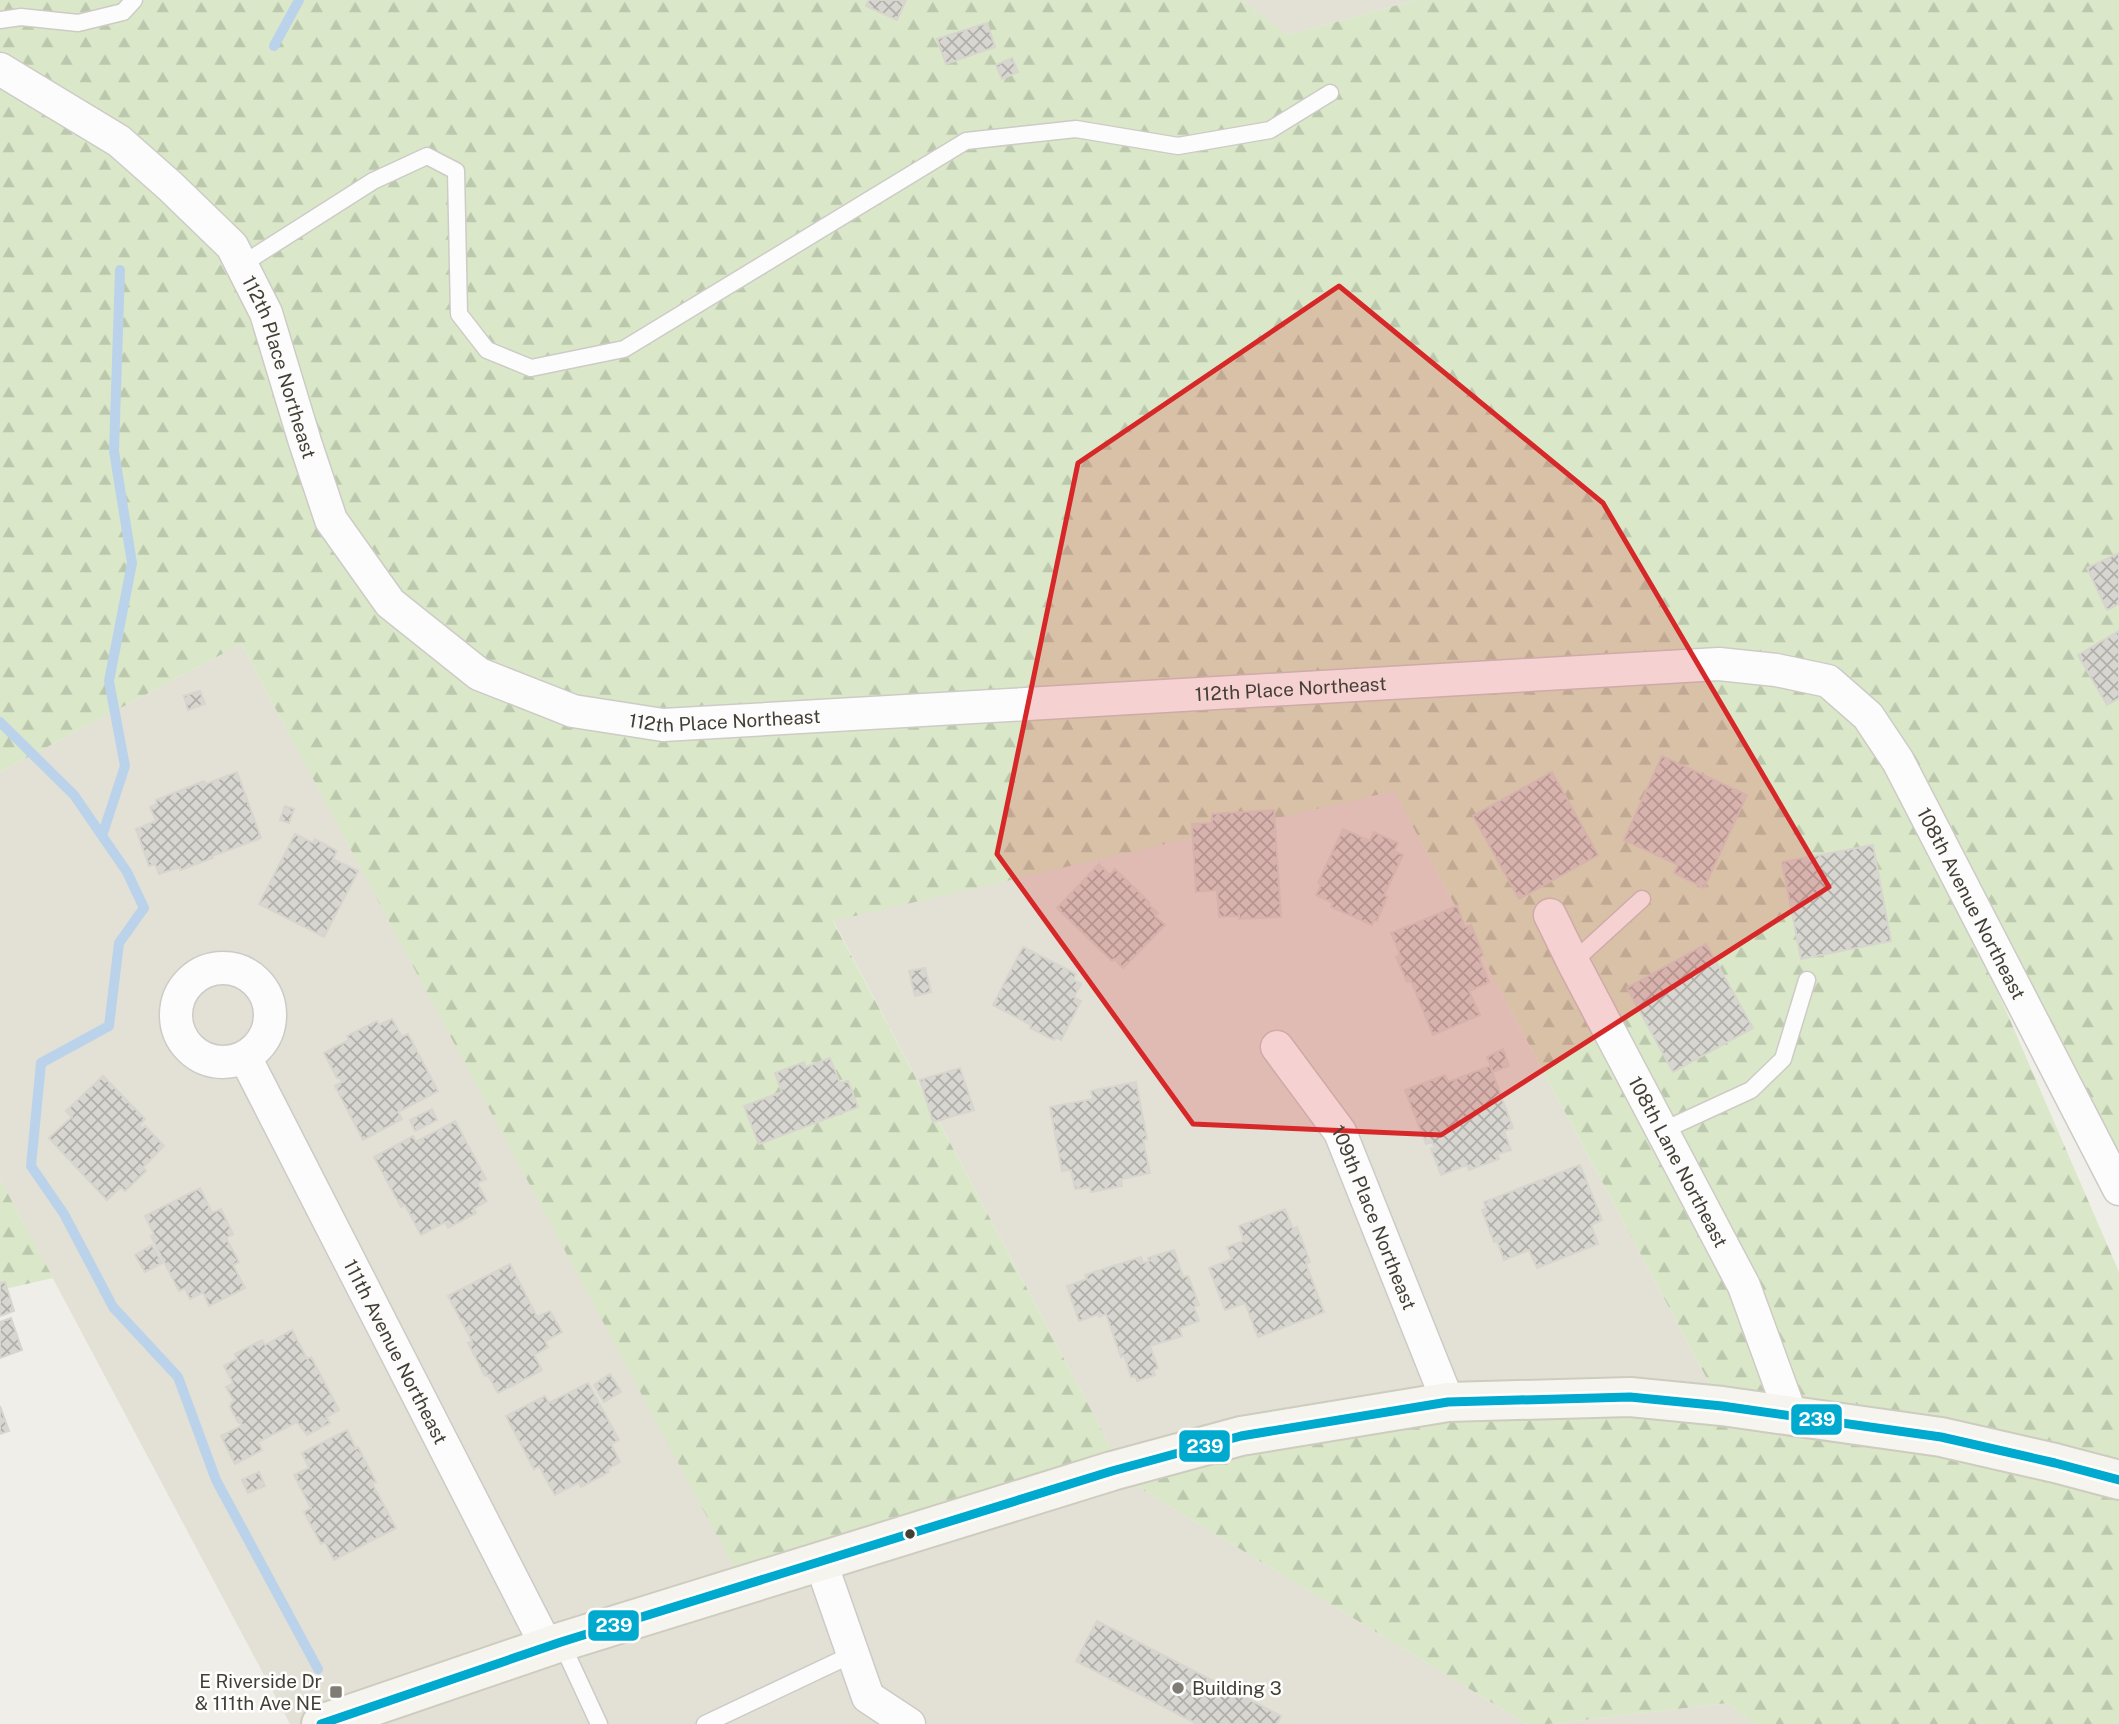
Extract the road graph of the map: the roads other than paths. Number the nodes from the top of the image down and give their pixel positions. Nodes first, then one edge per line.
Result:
1 (134, 0) edge
2 (0, 20) edge
3 (0, 69) edge
4 (1330, 93) dead end
5 (241, 265) junction
6 (1776, 670) joint
7 (1642, 899) dead end
8 (1550, 915) dead end
9 (1573, 962) junction
10 (1807, 980) dead end
11 (1277, 1047) dead end
12 (245, 1057) dead end
13 (1661, 1131) junction
14 (2119, 1189) edge
15 (1448, 1402) junction
16 (1791, 1415) junction
17 (2119, 1480) edge
18 (820, 1560) junction
19 (554, 1645) junction
20 (853, 1654) junction
21 (321, 1724) edge
22 (599, 1724) edge
23 (705, 1724) edge
24 (909, 1724) edge

1 - 2 lane
3 - 5 street, 112th Place Northeast
4 - 5 lane
5 - 6 street, 112th Place Northeast
6 - 14 street, 108th Avenue Northeast
7 - 9 lane
8 - 9 street, 108th Lane Northeast
9 - 13 street, 108th Lane Northeast
10 - 13 lane
11 - 15 street, 109th Place Northeast
12 - 19 street, 111th Avenue Northeast
13 - 16 street, 108th Lane Northeast
15 - 16 main road
15 - 18 main road
16 - 17 main road
18 - 19 main road
18 - 20 street
19 - 21 main road
19 - 22 lane
20 - 23 lane
20 - 24 street

